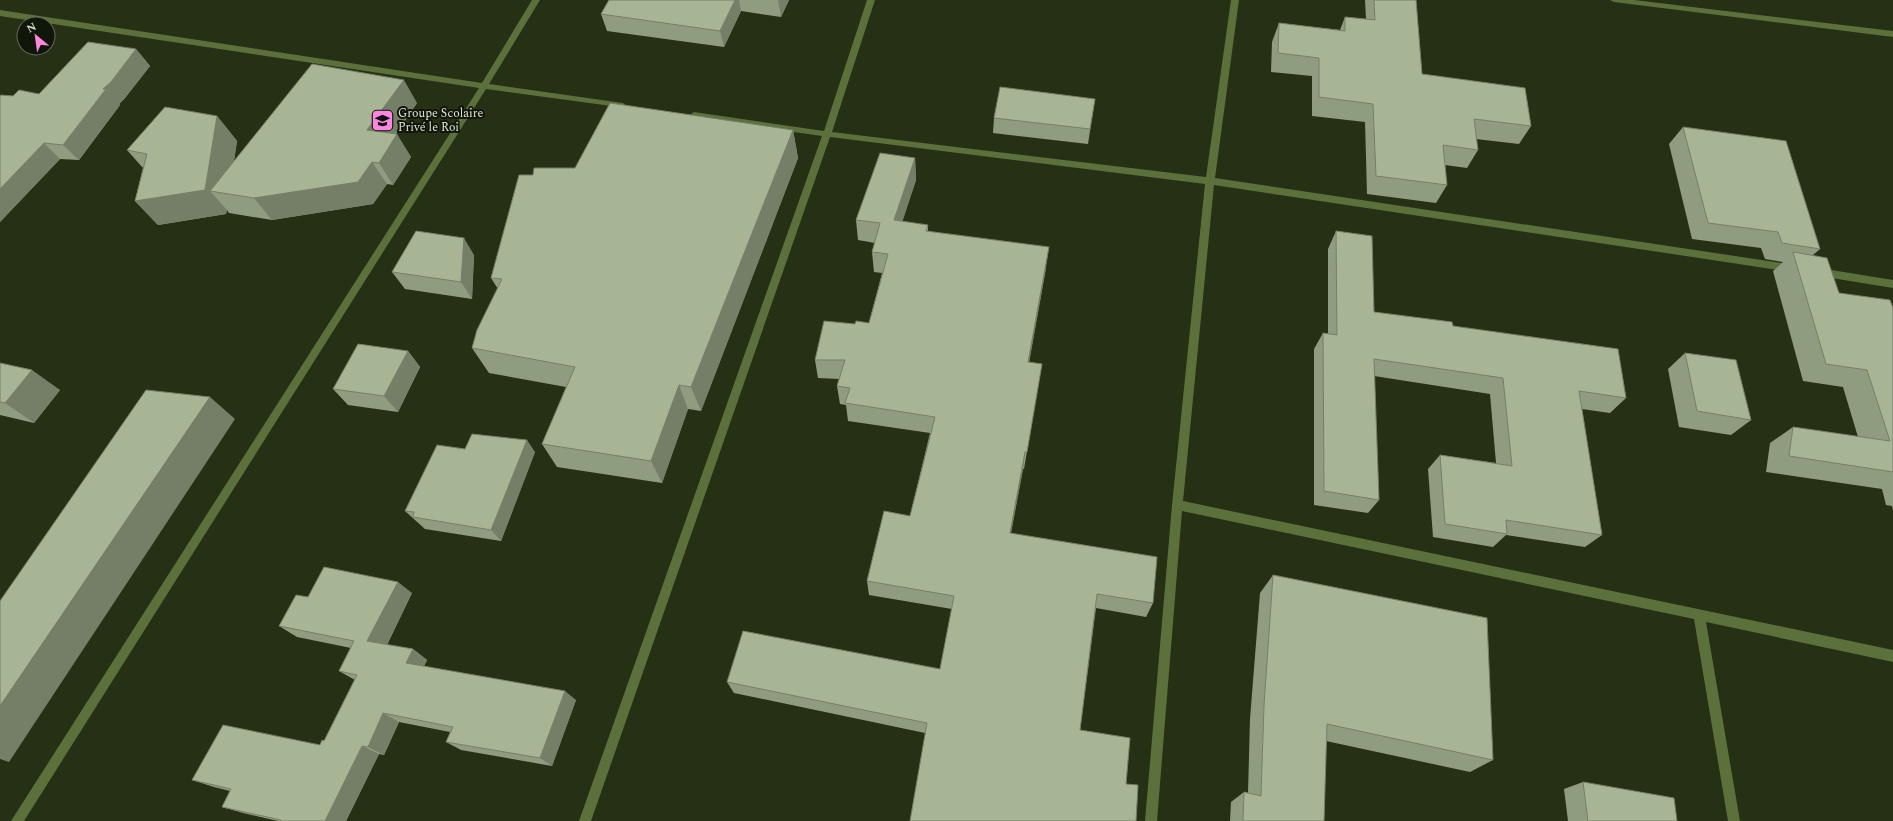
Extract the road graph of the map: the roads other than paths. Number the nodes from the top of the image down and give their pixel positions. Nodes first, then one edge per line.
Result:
1 (536, 0) edge
2 (871, 0) edge
3 (1235, 0) edge
4 (1614, 0) edge
5 (0, 13) edge
6 (1893, 34) edge
7 (484, 86) junction
8 (632, 107) edge
9 (686, 114) edge
10 (826, 134) junction
11 (1210, 181) junction
12 (1893, 284) edge
13 (1177, 505) junction
14 (1699, 616) junction
15 (1893, 656) edge
16 (17, 821) edge
17 (585, 821) edge
18 (1151, 821) edge
19 (1734, 821) edge

1 - 7 street
2 - 10 street
3 - 11 street
4 - 6 street
5 - 7 street
7 - 8 street
7 - 16 street
9 - 10 street
10 - 11 street
10 - 17 street
11 - 12 street
11 - 13 street
13 - 14 street
13 - 18 street
14 - 15 street
14 - 19 street

